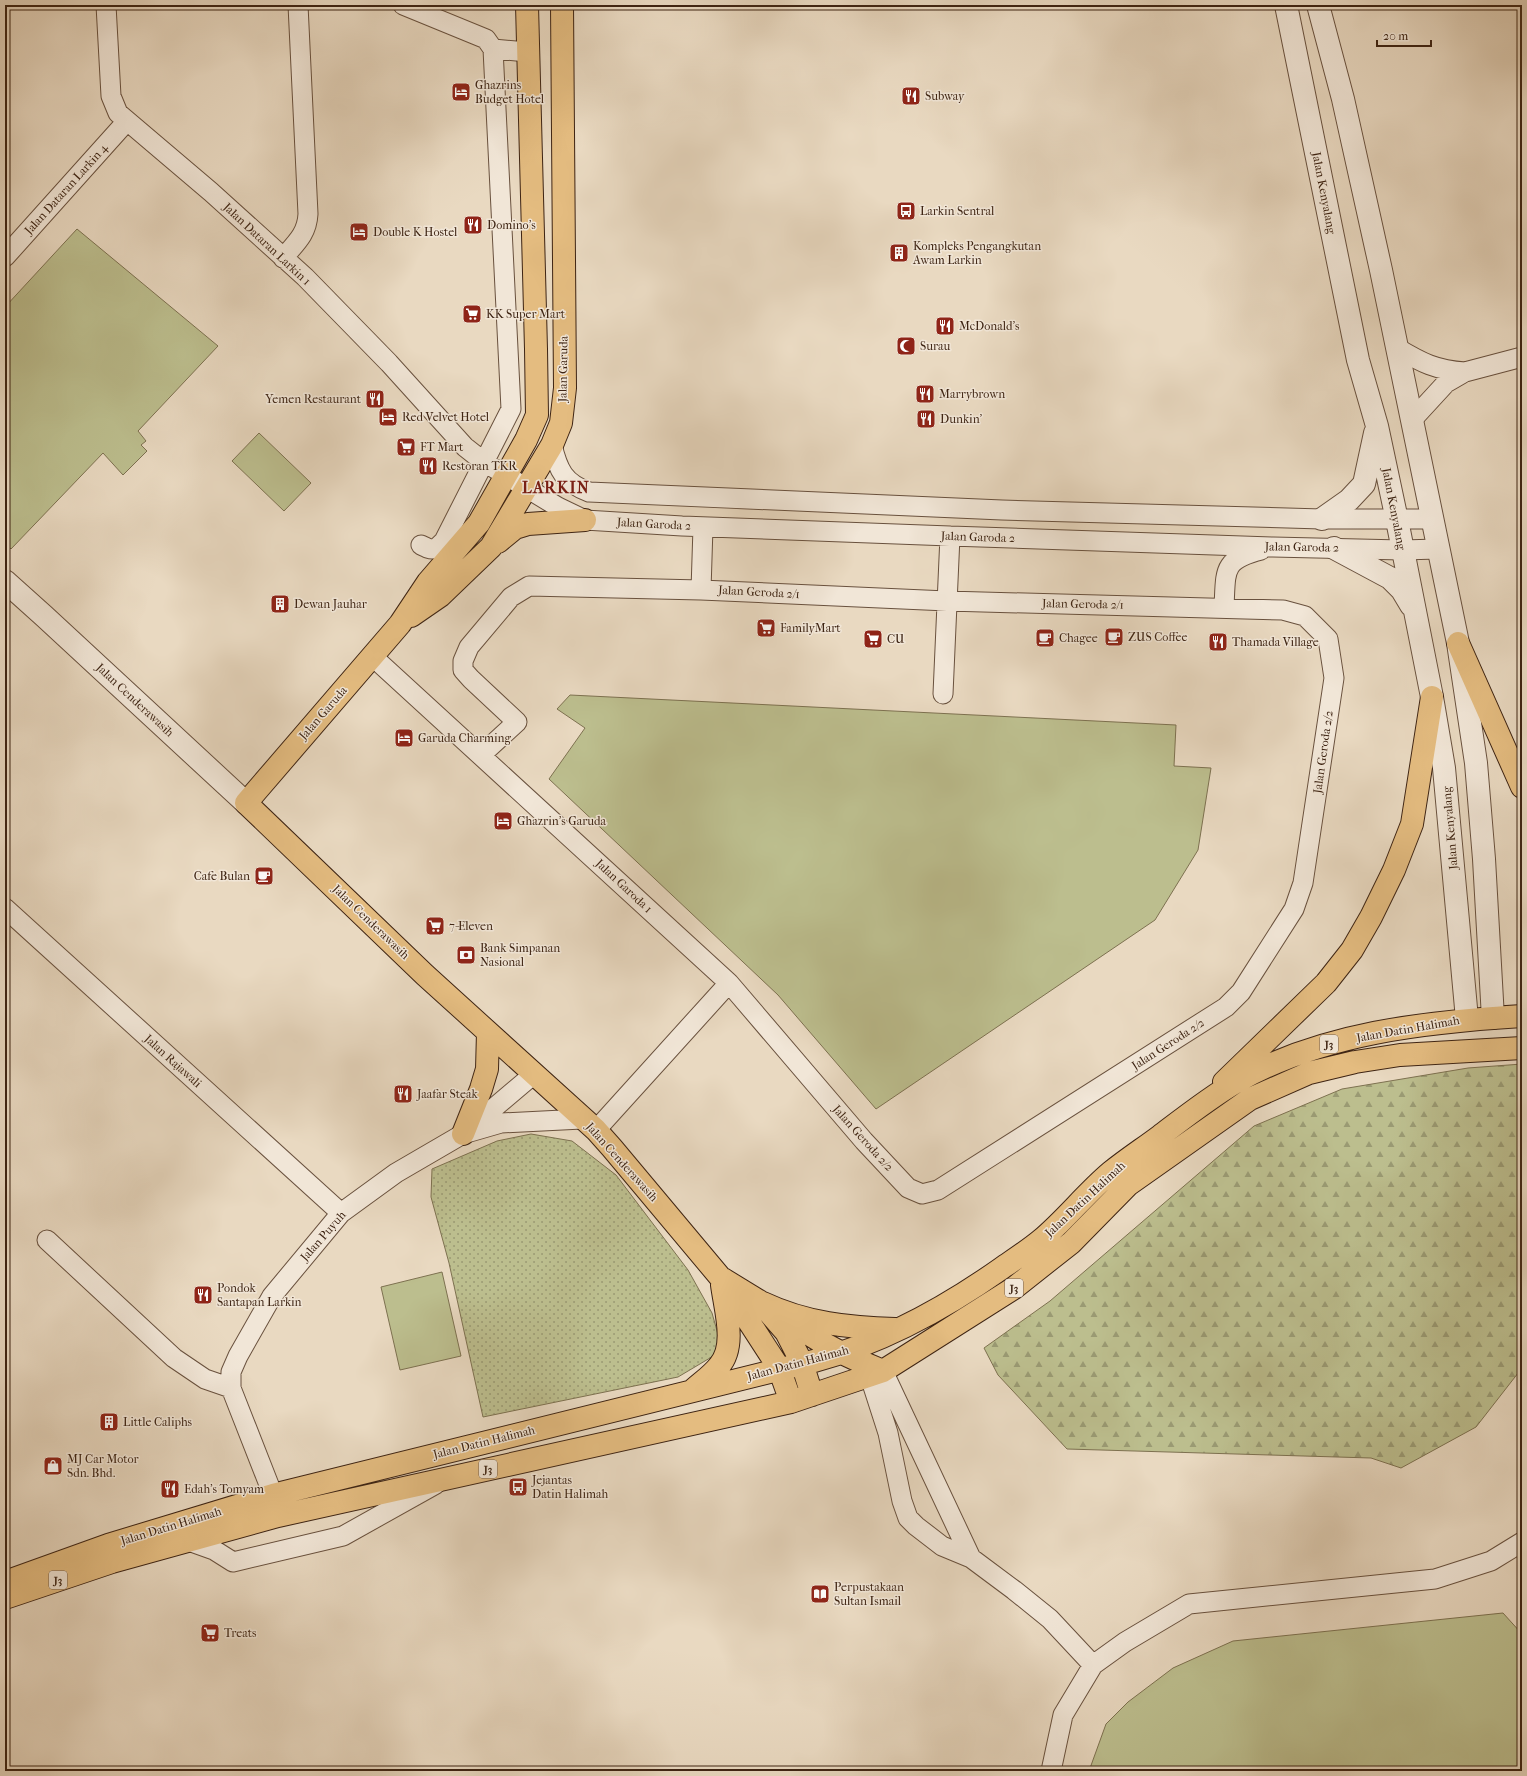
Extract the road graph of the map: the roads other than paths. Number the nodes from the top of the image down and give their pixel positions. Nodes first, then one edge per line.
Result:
1 (106, 5) edge
2 (298, 5) edge
3 (403, 5) edge
4 (527, 5) edge
5 (562, 5) edge
6 (1286, 5) edge
7 (1319, 11) edge
8 (1290, 26) junction
9 (493, 49) junction
10 (527, 52) junction
11 (127, 121) junction
12 (5, 257) edge
13 (283, 258) junction
14 (1397, 348) junction
15 (1522, 357) edge
16 (1465, 372) junction
17 (1412, 420) junction
18 (1377, 426) junction
19 (552, 445) junction
20 (484, 462) junction
21 (506, 475) junction
22 (526, 488) junction
23 (1322, 519) junction
24 (1432, 519) junction
25 (585, 520) junction
26 (1398, 520) junction
27 (703, 527) junction
28 (950, 536) junction
29 (421, 545) dead end
30 (1273, 547) junction
31 (491, 548) junction
32 (1334, 548) junction
33 (1438, 549) junction
34 (1402, 550) junction
35 (5, 581) edge
36 (701, 590) junction
37 (948, 601) junction
38 (1224, 607) junction
39 (1414, 611) junction
40 (400, 624) junction
41 (1458, 643) junction
42 (372, 656) junction
43 (943, 694) dead end
44 (1432, 697) junction
45 (481, 755) junction
46 (1522, 787) edge
47 (246, 803) junction
48 (5, 908) edge
49 (729, 983) junction
50 (1522, 1016) edge
51 (1494, 1018) junction
52 (1467, 1019) junction
53 (488, 1032) junction
54 (1481, 1036) junction
55 (1522, 1036) edge
56 (1522, 1048) edge
57 (1400, 1055) junction
58 (534, 1074) junction
59 (1203, 1103) junction
60 (589, 1125) junction
61 (463, 1134) junction
62 (341, 1213) junction
63 (47, 1240) dead end
64 (720, 1278) junction
65 (759, 1301) junction
66 (778, 1310) junction
67 (901, 1329) junction
68 (842, 1353) junction
69 (802, 1363) junction
70 (871, 1365) junction
71 (779, 1368) junction
72 (231, 1388) junction
73 (692, 1391) junction
74 (812, 1395) junction
75 (790, 1402) junction
76 (447, 1478) junction
77 (273, 1495) junction
78 (186, 1540) junction
79 (1522, 1542) edge
80 (971, 1558) junction
81 (5, 1582) edge
82 (5, 1598) edge
83 (1093, 1665) junction
84 (1052, 1771) edge

1 - 11 street, Jalan Dataran Larkin 1
2 - 13 street
3 - 9 street
4 - 10 main road, Jalan Garuda
5 - 19 main road, Jalan Garuda
6 - 8 street, Jalan Kenyalang
7 - 8 street
7 - 14 street
8 - 18 street, Jalan Kenyalang
9 - 10 street
9 - 20 street
10 - 21 main road, Jalan Garuda
11 - 12 street, Jalan Dataran Larkin 4
11 - 13 street, Jalan Dataran Larkin 1
13 - 20 street, Jalan Dataran Larkin 1
14 - 16 street
14 - 17 street
15 - 16 street
16 - 17 street
17 - 24 street
18 - 23 street
18 - 26 street, Jalan Kenyalang
19 - 22 main road, Jalan Garuda
19 - 23 street
20 - 21 street, Jalan Dataran Larkin 1
20 - 29 street
21 - 22 street, Jalan Garoda 2
21 - 40 main road, Jalan Garuda
22 - 25 street, Jalan Garoda 2
22 - 31 main road, Jalan Garuda
23 - 26 street
24 - 26 street
24 - 33 street
25 - 27 street, Jalan Garoda 2
25 - 31 main road
26 - 34 street, Jalan Kenyalang
27 - 28 street, Jalan Garoda 2
27 - 36 street
28 - 30 street, Jalan Garoda 2
28 - 37 street
30 - 32 street, Jalan Garoda 2
30 - 38 street
31 - 40 main road, Jalan Garuda
32 - 34 street, Jalan Garoda 2
32 - 39 street
33 - 34 street, Jalan Garoda 2
33 - 41 street
34 - 39 street, Jalan Kenyalang
35 - 47 street, Jalan Cenderawasih
36 - 37 street, Jalan Geroda 2/1
36 - 45 street, Jalan Geroda 2/1
37 - 38 street, Jalan Geroda 2/1
37 - 43 street
38 - 49 street, Jalan Geroda 2/2
39 - 44 street, Jalan Kenyalang
40 - 42 main road, Jalan Garuda
41 - 46 main road
41 - 51 street
42 - 45 street, Jalan Garoda 1
42 - 47 main road, Jalan Garuda
44 - 52 street, Jalan Kenyalang
44 - 59 main road
45 - 49 street, Jalan Garoda 1
47 - 53 main road, Jalan Cenderawasih
48 - 62 street, Jalan Rajawali
49 - 60 street
50 - 51 main road, Jalan Datin Halimah / J3
51 - 52 main road, Jalan Datin Halimah / J3
51 - 54 main road
52 - 54 main road
52 - 59 main road, Jalan Datin Halimah / J3
53 - 58 main road, Jalan Cenderawasih
53 - 61 main road
54 - 55 main road
54 - 57 main road
56 - 57 main road, Jalan Datin Halimah / J3
57 - 70 main road, Jalan Datin Halimah / J3
58 - 60 main road, Jalan Cenderawasih
58 - 61 street
59 - 67 main road, Jalan Datin Halimah / J3
60 - 61 street, Jalan Puyuh
60 - 64 main road, Jalan Cenderawasih
61 - 62 street, Jalan Puyuh
62 - 72 street, Jalan Puyuh
63 - 72 street
64 - 65 main road, Jalan Cenderawasih
64 - 71 main road, Jalan Cenderawasih
64 - 73 main road
65 - 66 main road
65 - 69 main road, Jalan Cenderawasih
66 - 67 main road
66 - 68 main road
67 - 70 main road, Jalan Datin Halimah / J3
68 - 69 main road, Jalan Datin Halimah / J3
68 - 70 main road
69 - 71 main road, Jalan Datin Halimah / J3
69 - 74 main road, Jalan Cenderawasih
70 - 74 main road, Jalan Datin Halimah / J3
70 - 80 street
70 - 80 street
71 - 73 main road, Jalan Datin Halimah / J3
71 - 75 main road, Jalan Cenderawasih
72 - 77 street, Jalan Puyuh
73 - 77 main road, Jalan Datin Halimah / J3
74 - 75 main road, Jalan Datin Halimah / J3
75 - 76 main road, Jalan Datin Halimah / J3
76 - 78 main road, Jalan Datin Halimah / J3
76 - 78 street
77 - 81 main road, Jalan Datin Halimah / J3
78 - 82 main road, Jalan Datin Halimah / J3
79 - 83 street
80 - 83 street
83 - 84 street

